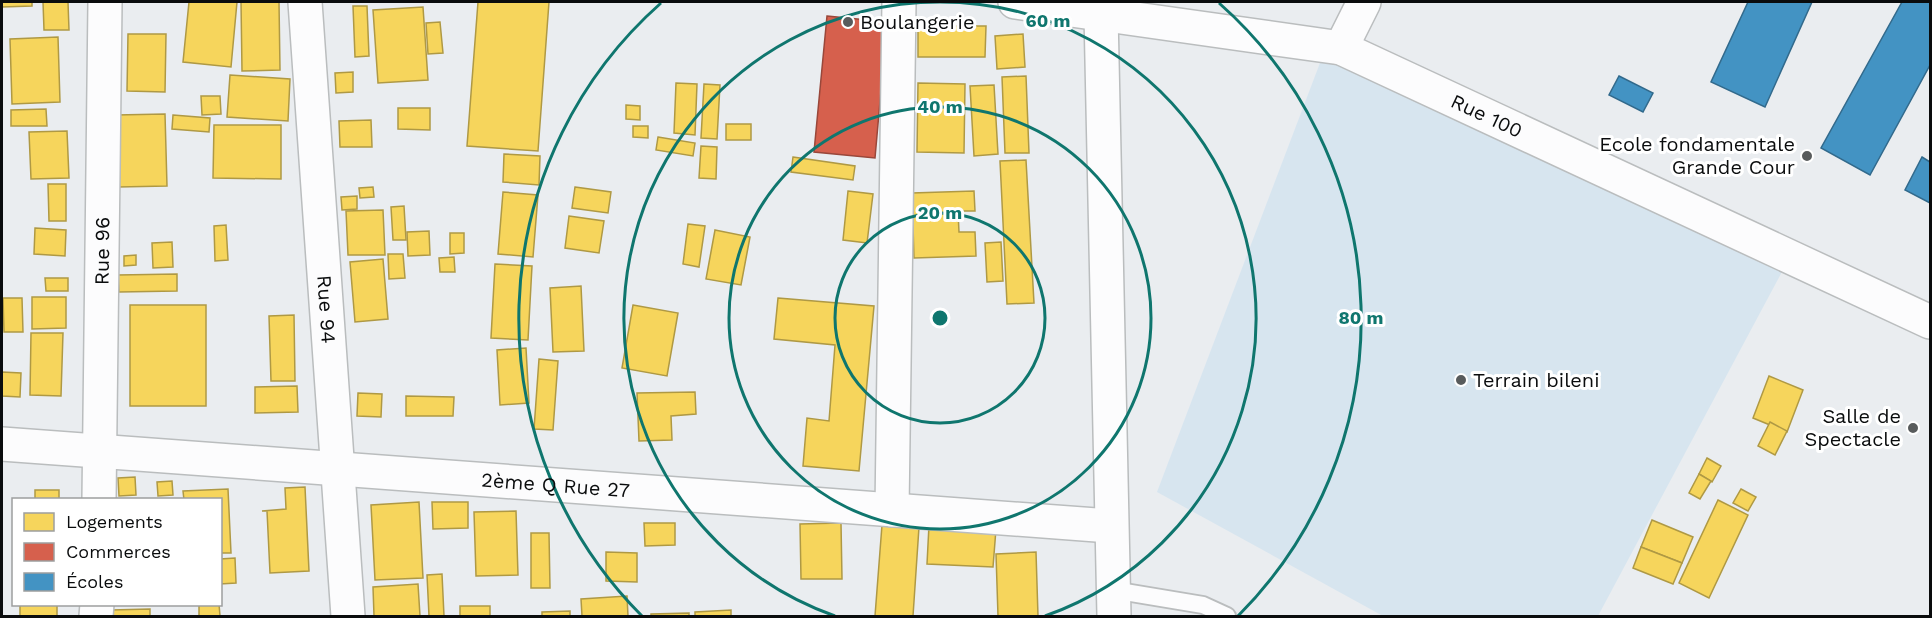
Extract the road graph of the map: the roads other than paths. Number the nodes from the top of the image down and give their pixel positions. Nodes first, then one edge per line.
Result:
1 (105, 2) edge
2 (305, 2) edge
3 (899, 2) edge
4 (1016, 2) edge
5 (1364, 2) edge
6 (1101, 14) junction
7 (1341, 48) junction
8 (1930, 322) edge
9 (2, 444) edge
10 (100, 452) junction
11 (339, 469) junction
12 (99, 498) edge
13 (892, 510) junction
14 (1110, 526) junction
15 (1113, 603) edge
16 (348, 616) edge
17 (1227, 616) edge

1 - 10 street, Rue 96
2 - 11 street, Rue 94
3 - 13 street
4 - 6 street, Rue 100
5 - 7 street
6 - 7 street, Rue 100
6 - 14 street
7 - 8 street, Rue 100
9 - 10 street, 2ème Q Rue 27
10 - 11 street, 2ème Q Rue 27
10 - 12 street, Rue 96
11 - 13 street, 2ème Q Rue 27
11 - 16 street, Rue 94
13 - 14 street, 2ème Q Rue 27
14 - 15 street
15 - 17 lane

